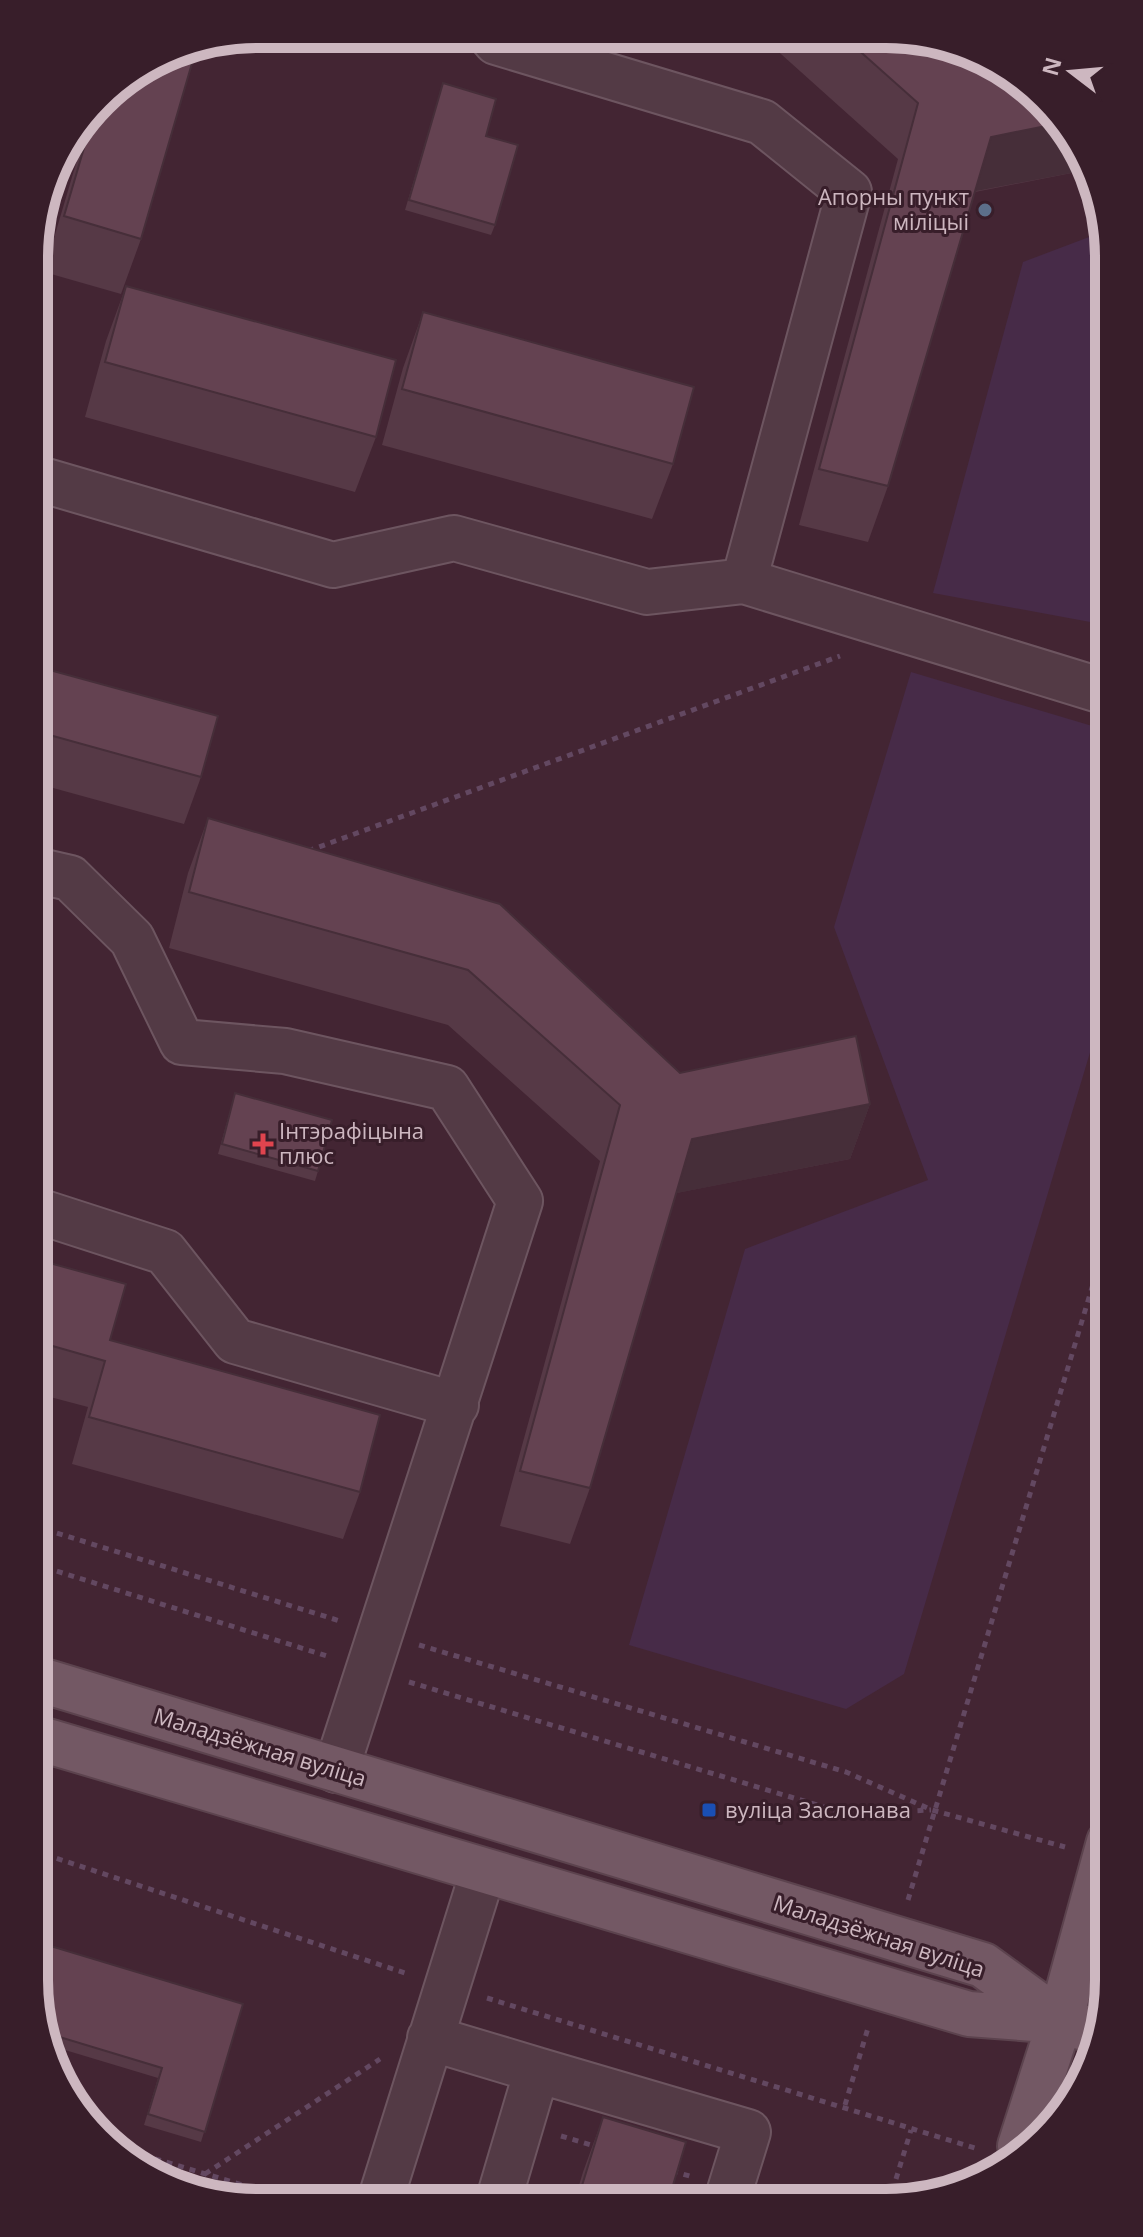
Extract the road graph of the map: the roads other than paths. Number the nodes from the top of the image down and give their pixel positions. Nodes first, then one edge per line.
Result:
1 (516, 48) edge
2 (48, 482) edge
3 (744, 581) junction
4 (1095, 689) edge
5 (48, 873) edge
6 (48, 1214) edge
7 (456, 1405) junction
8 (48, 1682) edge
9 (48, 1741) edge
10 (336, 1770) junction
11 (483, 1872) junction
12 (1095, 1917) edge
13 (1077, 2026) edge
14 (430, 2038) junction
15 (537, 2070) junction
16 (1006, 2149) edge
17 (384, 2189) edge
18 (502, 2189) edge
19 (715, 2189) edge

1 - 3 lane
2 - 3 lane
3 - 4 lane
5 - 7 lane
6 - 7 lane
7 - 10 lane
8 - 10 main road, Маладзёжная вуліца
9 - 11 main road, Маладзёжная вуліца
10 - 13 main road, Маладзёжная вуліца
11 - 13 main road, Маладзёжная вуліца
11 - 14 lane
12 - 13 main road
13 - 16 main road
14 - 15 lane
14 - 17 lane
15 - 18 lane
15 - 19 lane

